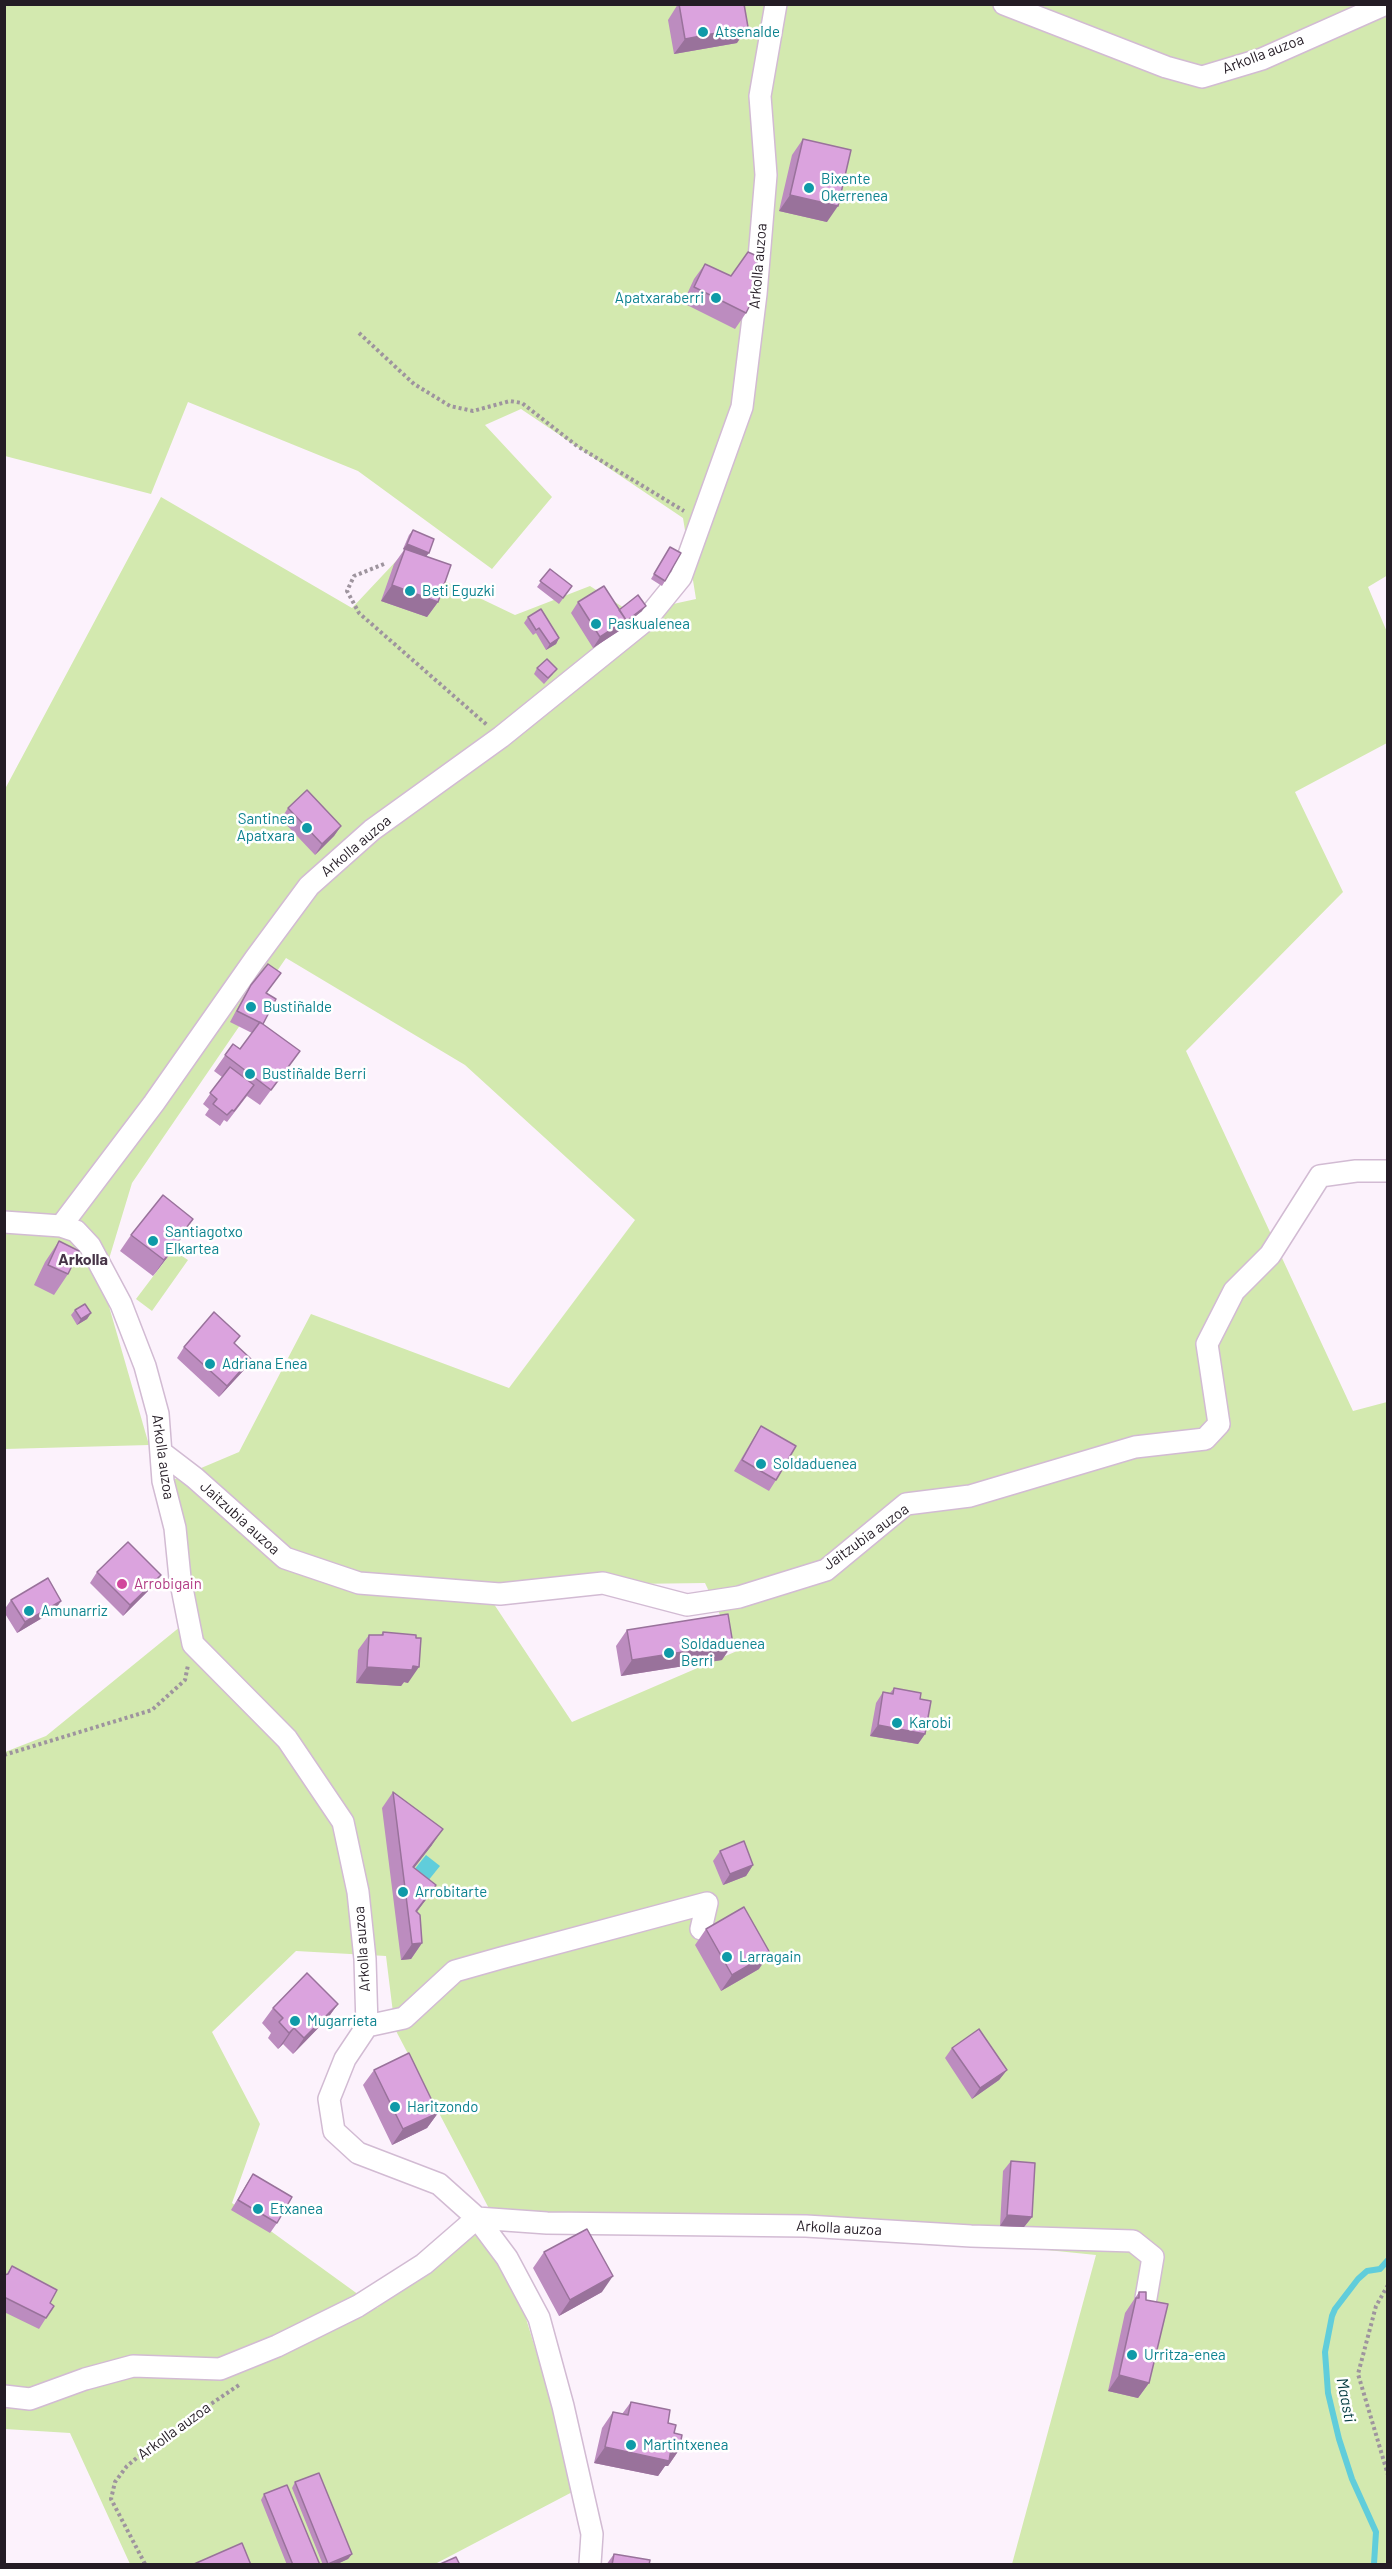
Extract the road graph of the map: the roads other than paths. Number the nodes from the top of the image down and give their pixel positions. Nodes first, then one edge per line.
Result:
1 (776, 4) edge
2 (1004, 4) edge
3 (1386, 4) edge
4 (1388, 1171) edge
5 (4, 1222) edge
6 (61, 1226) junction
7 (161, 1452) junction
8 (701, 1929) dead end
9 (367, 2026) junction
10 (477, 2218) junction
11 (1146, 2298) edge
12 (4, 2396) edge
13 (590, 2565) edge

1 - 6 street, Arkolla auzoa
2 - 3 street, Arkolla auzoa
4 - 7 street, Jaitzubia auzoa
5 - 6 street, Arkolla auzoa
6 - 7 street, Arkolla auzoa
7 - 9 street, Arkolla auzoa
8 - 9 street
9 - 10 street
10 - 11 street, Arkolla auzoa
10 - 12 street
10 - 13 street

